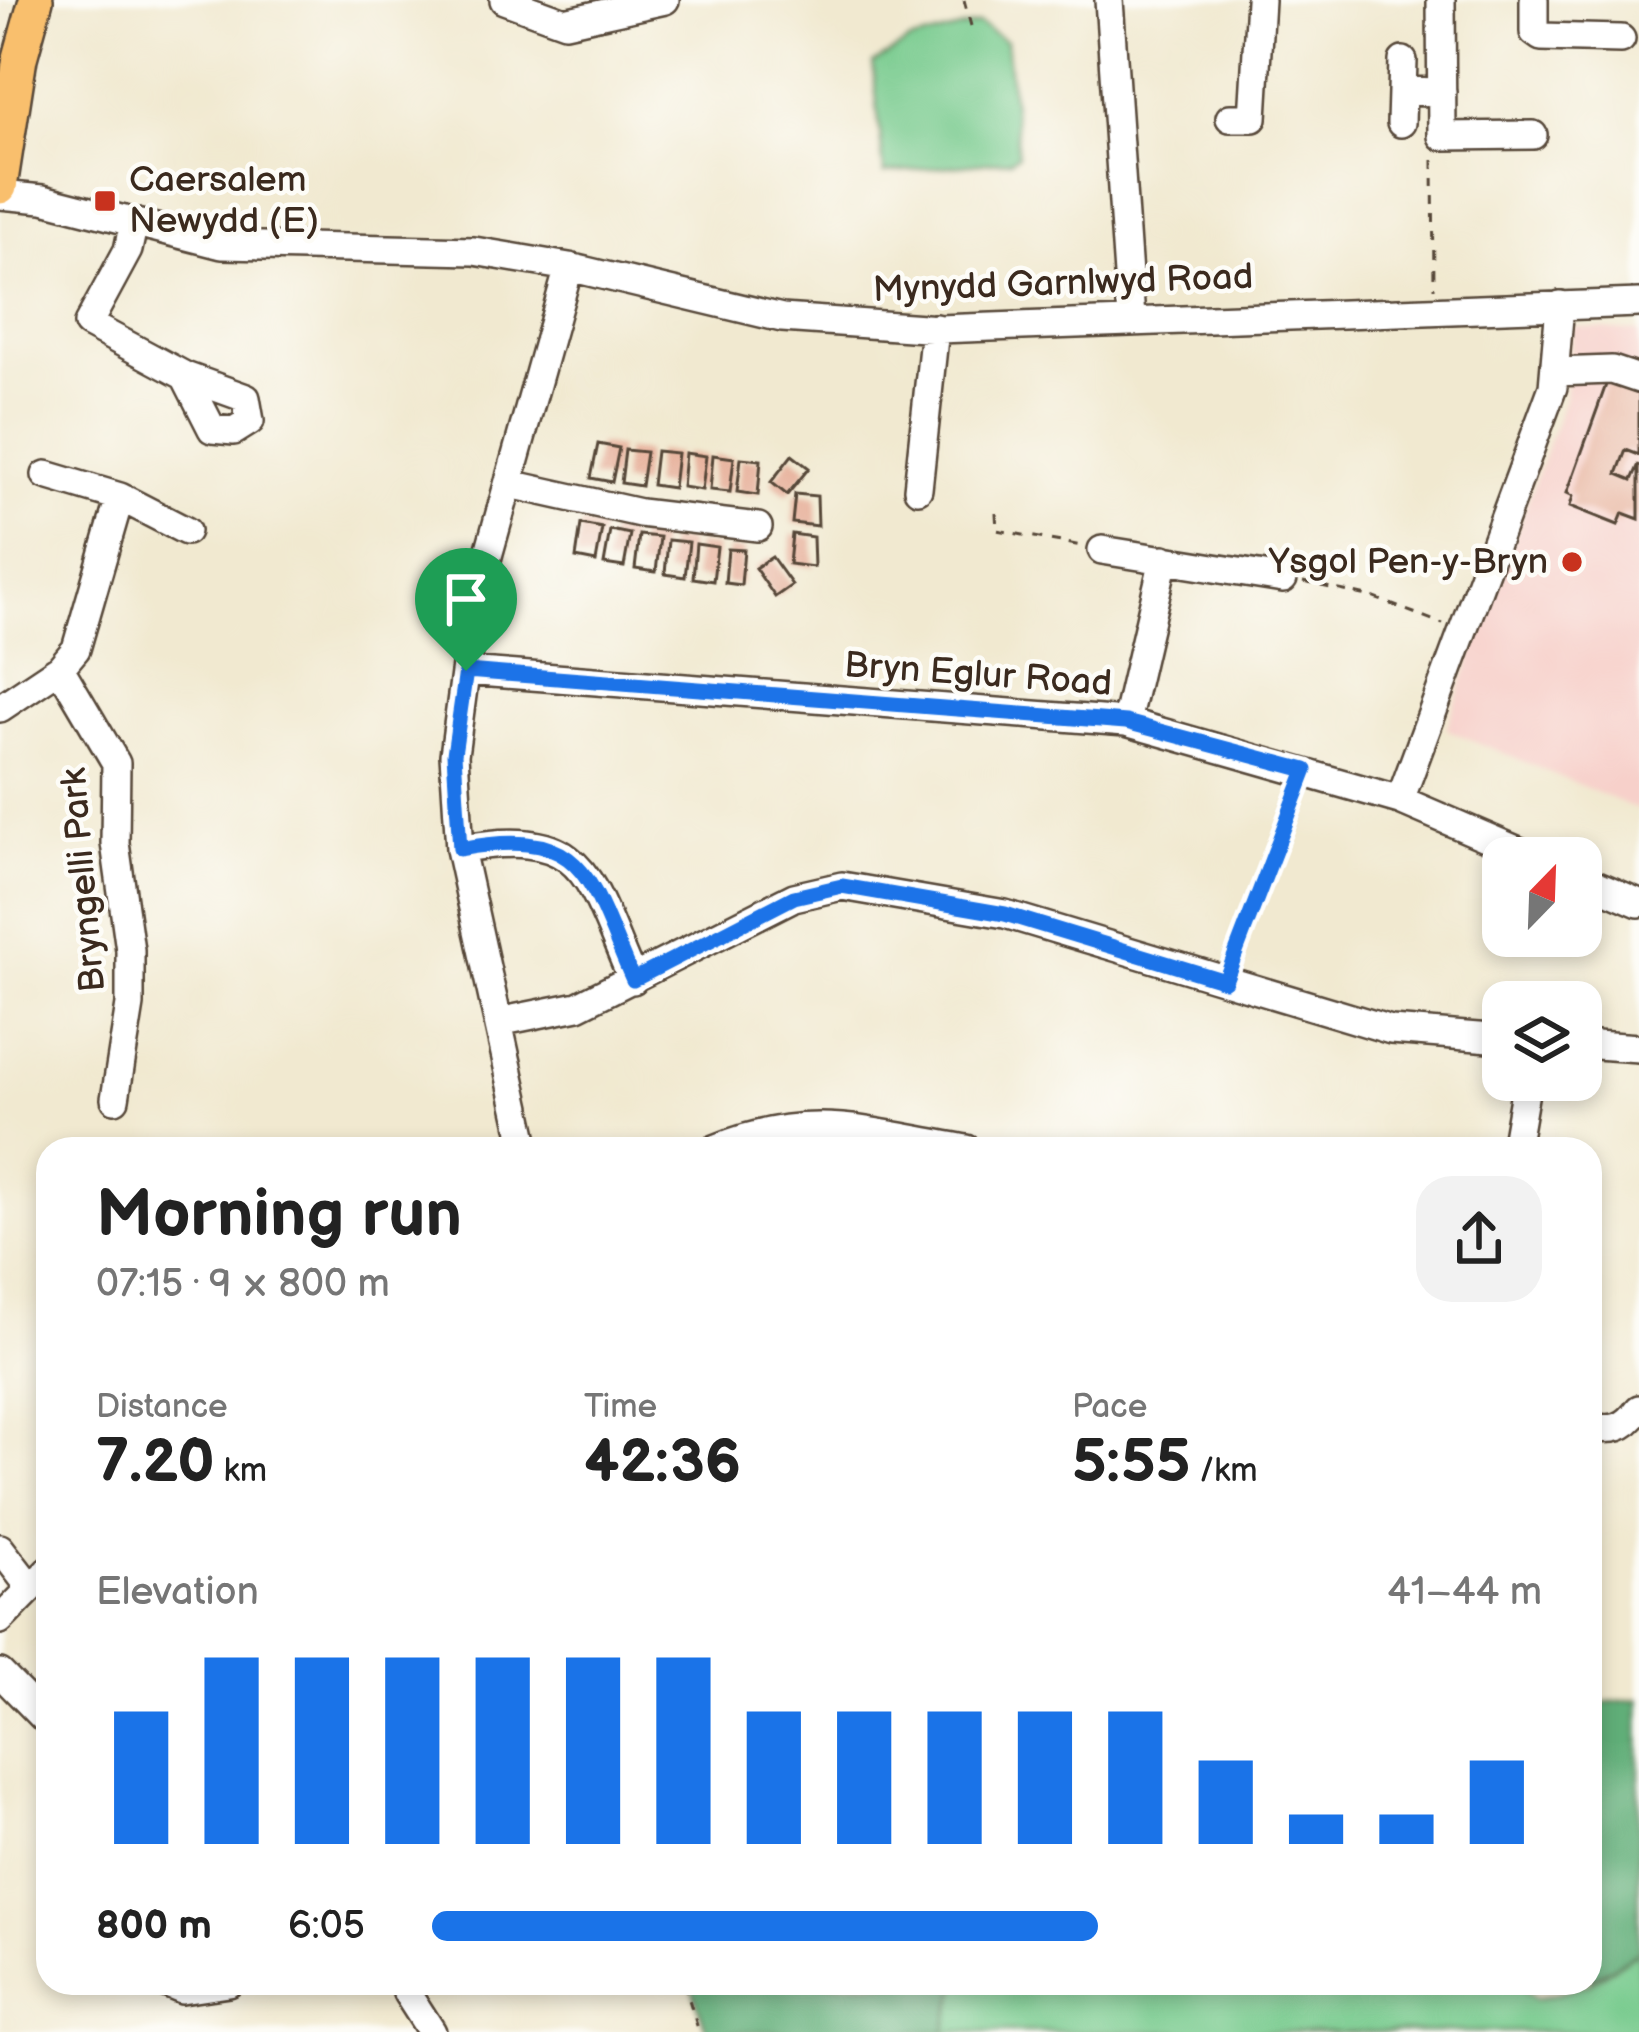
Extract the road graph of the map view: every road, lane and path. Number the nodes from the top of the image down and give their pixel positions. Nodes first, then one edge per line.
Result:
1 (36, 0) edge
2 (504, 0) edge
3 (661, 0) edge
4 (964, 0) edge
5 (1109, 0) edge
6 (1260, 0) edge
7 (1442, 0) edge
8 (1534, 0) edge
9 (971, 26) dead end
10 (1621, 39) dead end
11 (1402, 61) dead end
12 (1402, 91) junction
13 (1442, 92) junction
14 (1230, 118) dead end
15 (1401, 123) dead end
16 (1533, 134) dead end
17 (1442, 136) junction
18 (0, 191) edge
19 (134, 222) junction
20 (568, 267) junction
21 (1639, 302) edge
22 (1560, 305) junction
23 (1434, 308) junction
24 (1131, 319) junction
25 (935, 328) junction
26 (1555, 372) junction
27 (184, 376) dead end
28 (1639, 379) edge
29 (46, 476) dead end
30 (510, 484) junction
31 (918, 488) dead end
32 (120, 497) junction
33 (996, 513) dead end
34 (758, 527) dead end
35 (186, 530) dead end
36 (1102, 550) joint
37 (1164, 560) junction
38 (1283, 579) joint
39 (1464, 632) junction
40 (60, 668) junction
41 (466, 671) junction
42 (0, 708) edge
43 (1126, 722) junction
44 (1306, 770) junction
45 (1400, 800) junction
46 (1485, 837) edge
47 (460, 849) junction
48 (1602, 887) edge
49 (1639, 903) edge
50 (633, 980) junction
51 (1225, 981) junction
52 (498, 1022) junction
53 (1482, 1037) edge
54 (1602, 1045) edge
55 (1639, 1048) edge
56 (115, 1099) dead end
57 (1523, 1101) edge
58 (523, 1137) edge
59 (745, 1137) edge
60 (895, 1137) edge
61 (1517, 1137) edge
62 (1639, 1409) edge
63 (1602, 1429) edge
64 (0, 1548) edge
65 (36, 1577) edge
66 (36, 1582) edge
67 (0, 1620) edge
68 (0, 1673) edge
69 (36, 1710) edge
70 (407, 1995) edge
71 (688, 1995) edge
72 (432, 2032) edge
73 (699, 2032) edge

1 - 18 main road
2 - 3 street
4 - 9 path
5 - 24 street
6 - 14 street
7 - 13 street
8 - 10 street
11 - 12 street
12 - 13 street
12 - 15 street
13 - 17 street
16 - 17 street
17 - 23 path
18 - 19 street, Mynydd Garnlwyd Road
19 - 20 street, Mynydd Garnlwyd Road
19 - 27 street
20 - 25 street, Mynydd Garnlwyd Road
20 - 30 street
21 - 22 street, Mynydd Garnlwyd Road
22 - 23 street, Mynydd Garnlwyd Road
22 - 26 street
23 - 24 street, Mynydd Garnlwyd Road
24 - 25 street, Mynydd Garnlwyd Road
25 - 31 street
26 - 28 street
26 - 39 street
29 - 32 street
30 - 34 street
30 - 41 street
32 - 35 street
32 - 40 street
33 - 36 path
36 - 37 street
37 - 38 street
37 - 43 street
38 - 39 path
39 - 45 street
40 - 42 street
40 - 56 street, Bryngelli Park
41 - 43 street, Bryn Eglur Road
41 - 47 street
43 - 44 street, Bryn Eglur Road
44 - 45 street, Bryn Eglur Road
44 - 51 path
45 - 46 street, Bryn Eglur Road
47 - 50 street
47 - 52 street
48 - 49 street
50 - 51 street
50 - 52 street
51 - 53 street
52 - 58 street
54 - 55 street
57 - 61 street
59 - 60 street
62 - 63 street
64 - 65 street
66 - 67 street
68 - 69 street
70 - 72 street
71 - 73 path

